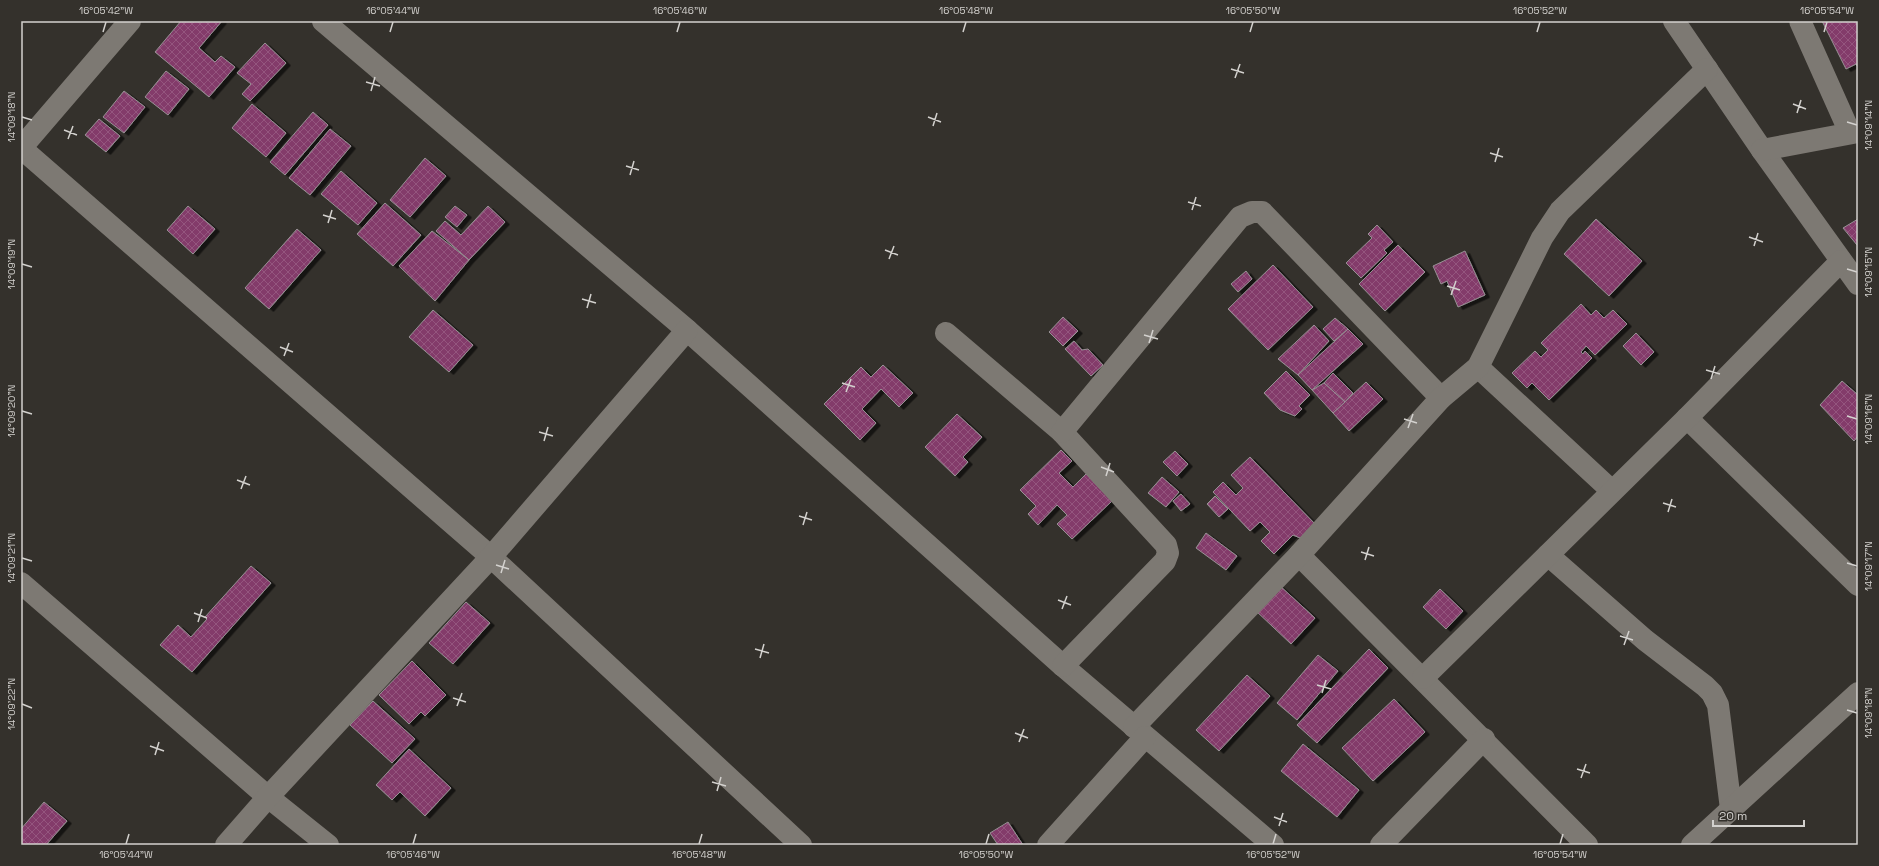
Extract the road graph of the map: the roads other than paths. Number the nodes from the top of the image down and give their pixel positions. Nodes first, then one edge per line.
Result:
1 (130, 21) edge
2 (323, 21) edge
3 (1800, 21) edge
4 (1681, 22) edge
5 (1707, 68) junction
6 (1854, 133) edge
7 (21, 148) edge
8 (1762, 150) junction
9 (1841, 261) junction
10 (1858, 284) edge
11 (687, 330) junction
12 (946, 333) dead end
13 (1478, 366) junction
14 (1441, 398) junction
15 (1687, 418) junction
16 (1062, 432) junction
17 (1612, 490) junction
18 (1299, 555) junction
19 (1548, 555) junction
20 (491, 557) junction
21 (1858, 585) edge
22 (23, 590) edge
23 (1063, 666) junction
24 (1423, 678) junction
25 (1858, 693) edge
26 (1140, 732) junction
27 (1484, 739) junction
28 (268, 797) junction
29 (1731, 810) junction
30 (226, 845) edge
31 (328, 845) edge
32 (801, 845) edge
33 (1048, 845) edge
34 (1272, 845) edge
35 (1381, 845) edge
36 (1587, 845) edge
37 (1692, 845) edge

1 - 7 street
2 - 11 street
3 - 6 street
4 - 5 street
5 - 8 street
5 - 13 street
6 - 8 street
7 - 20 street
8 - 9 street
9 - 10 street
9 - 15 street
11 - 20 street
11 - 23 street
12 - 16 street
13 - 14 street
13 - 17 street
14 - 16 street
14 - 18 street
15 - 17 street
15 - 21 street
16 - 23 street
17 - 19 street
18 - 24 street
18 - 26 street
19 - 24 street
19 - 29 street
20 - 28 street
20 - 32 street
22 - 28 street
23 - 26 street
24 - 27 street
25 - 29 street
26 - 33 street
26 - 34 street
27 - 35 street
27 - 36 street
28 - 30 street
28 - 31 street
29 - 37 street

